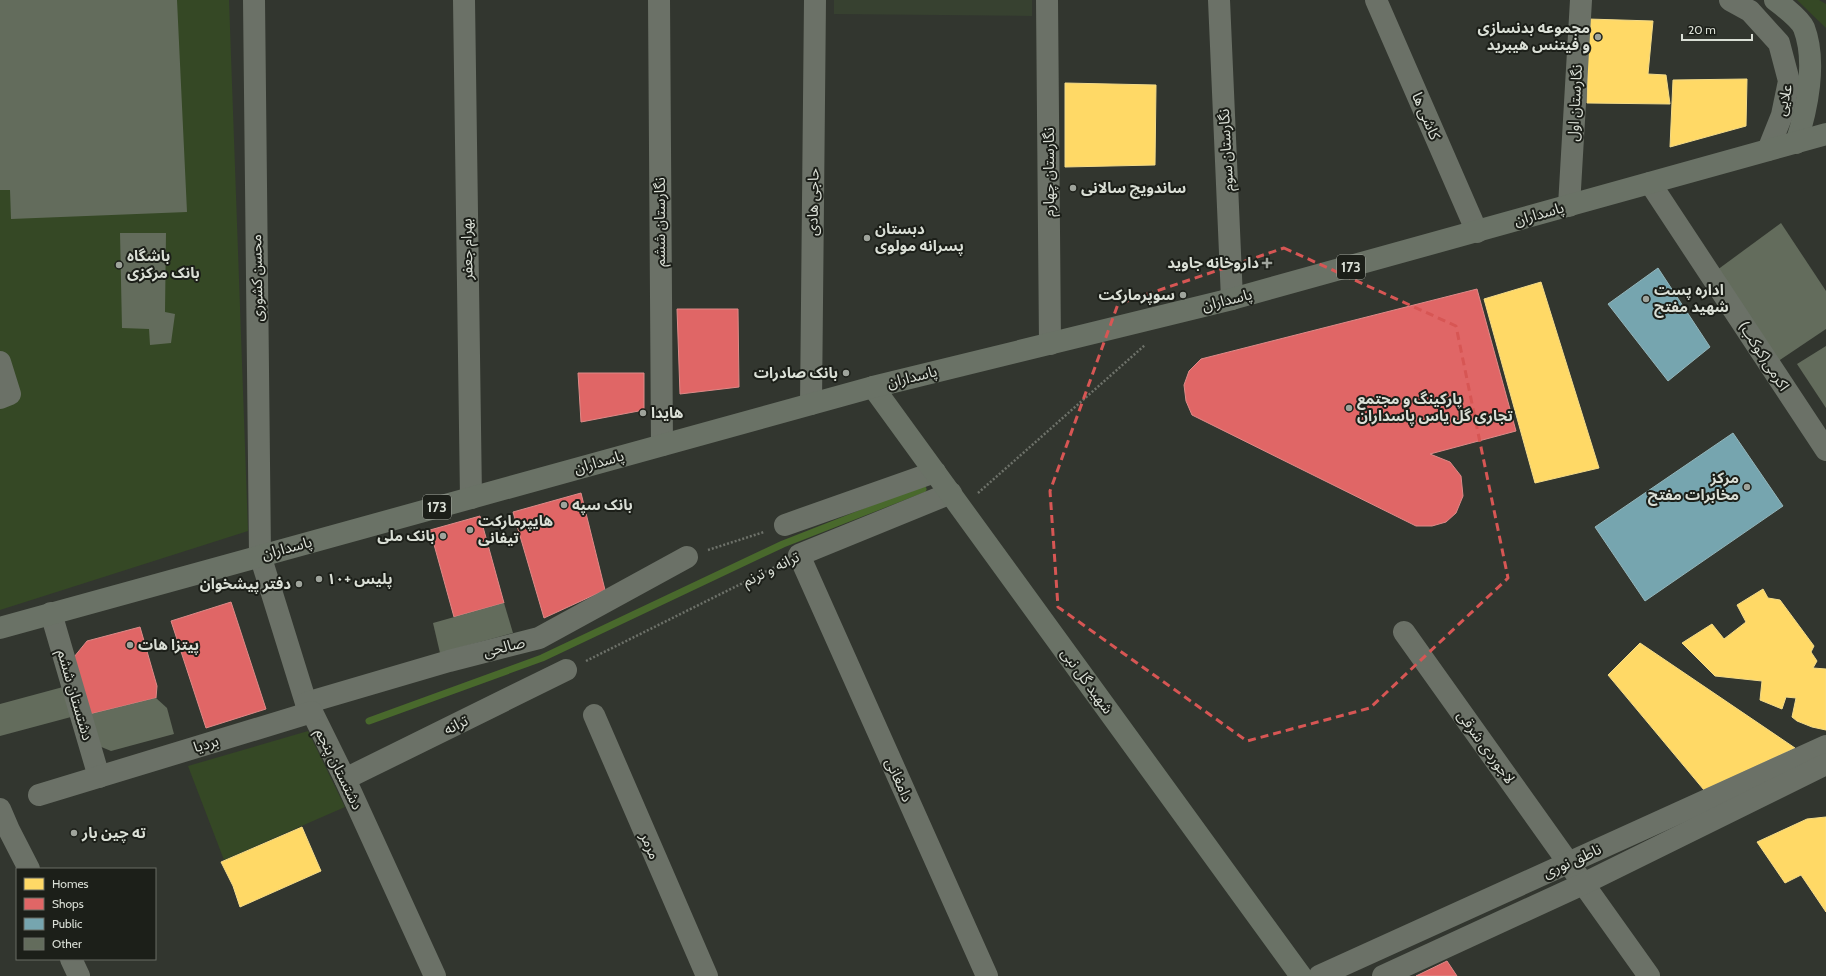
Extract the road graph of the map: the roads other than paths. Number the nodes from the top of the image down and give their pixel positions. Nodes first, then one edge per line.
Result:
1 (254, 0) edge
2 (464, 0) edge
3 (659, 0) edge
4 (815, 0) edge
5 (1047, 0) edge
6 (1219, 0) edge
7 (1376, 0) edge
8 (1581, 0) edge
9 (1730, 0) edge
10 (1775, 0) edge
11 (1803, 26) junction
12 (1826, 48) edge
13 (1826, 134) edge
14 (1796, 143) junction
15 (1768, 150) junction
16 (1650, 183) junction
17 (1568, 206) junction
18 (1477, 232) junction
19 (1232, 299) junction
20 (1050, 344) junction
21 (0, 362) edge
22 (873, 387) junction
23 (0, 398) edge
24 (811, 404) junction
25 (662, 445) junction
26 (1826, 450) edge
27 (935, 472) junction
28 (471, 498) junction
29 (956, 500) junction
30 (785, 526) road end
31 (799, 554) joint
32 (260, 555) junction
33 (688, 556) road end
34 (51, 613) junction
35 (0, 628) edge
36 (1404, 632) dead end
37 (566, 670) dead end
38 (309, 707) junction
39 (594, 715) dead end
40 (1826, 746) edge
41 (1826, 764) edge
42 (99, 777) junction
43 (345, 779) junction
44 (39, 795) dead end
45 (0, 808) edge
46 (4, 830) edge
47 (1569, 862) junction
48 (28, 868) edge
49 (1583, 884) junction
50 (71, 960) edge
51 (79, 976) edge
52 (434, 976) edge
53 (707, 976) edge
54 (986, 976) edge
55 (1301, 976) edge
56 (1319, 976) edge
57 (1383, 976) edge
58 (1649, 976) edge

1 - 32 street, محسن کشوری
2 - 28 street, بهرام جعفر
3 - 25 street, نگارستان ششم
4 - 24 street, حاجی هادی
5 - 20 street, نگارستان چهارم
6 - 19 street, نگارستان سوم
7 - 18 street, کاشی ها
8 - 17 street, نگارستان اول
9 - 15 street, علایی
10 - 11 main road
11 - 12 main road
11 - 14 main road
13 - 14 main road, پاسداران / 173
14 - 15 main road, پاسداران / 173
15 - 16 main road, پاسداران / 173
16 - 17 main road, پاسداران / 173
16 - 26 street, اکرمی(کوکب)
17 - 18 main road, پاسداران / 173
18 - 19 main road, پاسداران / 173
19 - 20 main road, پاسداران / 173
20 - 22 main road, پاسداران / 173
21 - 23 street
22 - 24 main road, پاسداران / 173
22 - 27 main road, شهید گل نبی
24 - 25 main road, پاسداران / 173
25 - 28 main road, پاسداران / 173
27 - 29 main road, شهید گل نبی
27 - 30 street
28 - 32 main road, پاسداران / 173
29 - 31 street, ترانه و ترنم
29 - 55 main road, شهید گل نبی
31 - 54 street, دامغانی
32 - 34 main road, پاسداران / 173
32 - 38 street, دشتستان پنجم
33 - 38 street, صالحی
34 - 35 main road, پاسداران / 173
34 - 42 street, دشتستان ششم
36 - 47 street, لاجوردی شرقی
37 - 43 street, ترانه
38 - 42 street, بردیا
38 - 43 street, دشتستان پنجم
39 - 53 street, مرمر
40 - 47 street, ناطق نوری
41 - 49 street, ناطق نوری
42 - 44 street, بردیا
43 - 52 street, دشتستان پنجم
45 - 46 street
46 - 48 street
47 - 49 street, لاجوردی شرقی
47 - 56 street, ناطق نوری
49 - 57 street, ناطق نوری
49 - 58 street, لاجوردی شرقی
50 - 51 street

